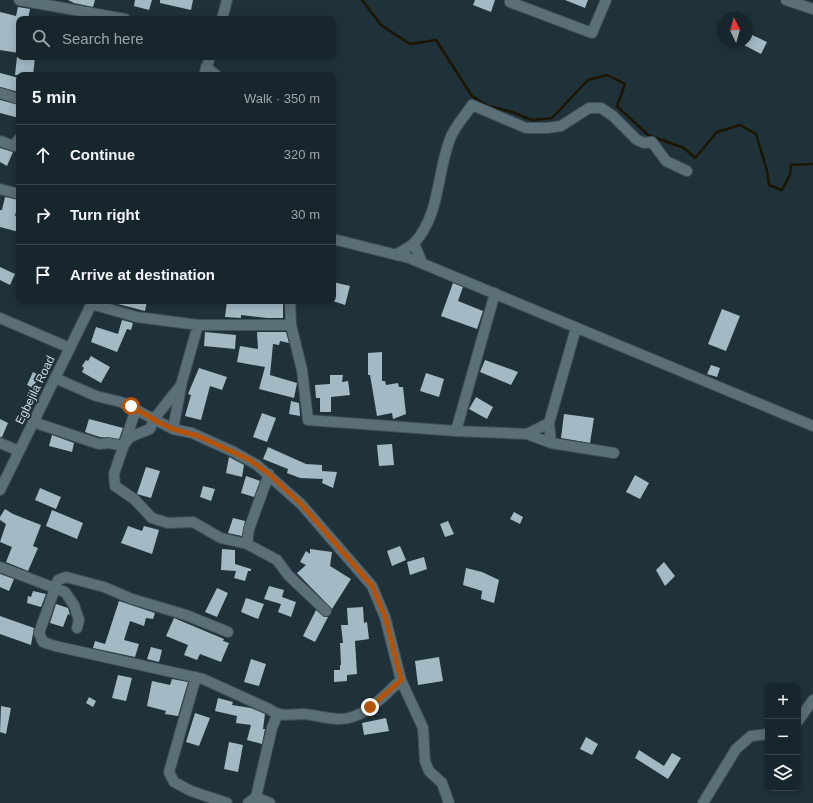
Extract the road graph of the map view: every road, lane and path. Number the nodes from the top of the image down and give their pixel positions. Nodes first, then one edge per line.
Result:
1 (19, 0) edge
2 (227, 0) edge
3 (510, 0) edge
4 (606, 0) edge
5 (786, 0) edge
6 (813, 9) edge
7 (108, 16) edge
8 (223, 16) edge
9 (209, 60) edge
10 (205, 71) edge
11 (0, 93) edge
12 (16, 98) edge
13 (0, 141) edge
14 (16, 143) edge
15 (686, 171) dead end
16 (0, 189) edge
17 (16, 193) edge
18 (336, 240) edge
19 (414, 243) junction
20 (396, 255) junction
21 (422, 264) junction
22 (495, 293) junction
23 (91, 304) edge
24 (98, 304) edge
25 (290, 304) edge
26 (0, 318) edge
27 (198, 325) junction
28 (291, 325) junction
29 (576, 328) junction
30 (70, 348) junction
31 (55, 378) junction
32 (181, 385) junction
33 (136, 409) junction
34 (154, 420) junction
35 (33, 422) junction
36 (549, 423) junction
37 (813, 426) edge
38 (173, 429) junction
39 (456, 431) junction
40 (527, 434) junction
41 (0, 443) edge
42 (551, 443) junction
43 (123, 446) junction
44 (19, 451) junction
45 (614, 453) dead end
46 (269, 474) junction
47 (0, 490) edge
48 (247, 544) junction
49 (0, 567) edge
50 (54, 588) junction
51 (326, 611) dead end
52 (77, 628) dead end
53 (228, 632) dead end
54 (196, 677) junction
55 (401, 680) junction
56 (813, 700) edge
57 (277, 715) junction
58 (799, 719) edge
59 (765, 734) edge
60 (252, 800) edge
61 (227, 803) edge
62 (270, 803) edge
63 (449, 803) edge
64 (703, 803) edge

1 - 7 street
2 - 8 street
3 - 4 street
5 - 6 street
9 - 10 street
11 - 12 street
13 - 14 street
15 - 19 street
16 - 17 street
18 - 20 street
19 - 20 street
19 - 21 street
20 - 21 street
21 - 22 street
22 - 29 street
22 - 39 street
23 - 30 street, Egbejila Road
24 - 27 street
25 - 28 street
26 - 30 street
27 - 28 street
27 - 32 street
28 - 39 street
29 - 36 street
29 - 37 street
30 - 31 street, Egbejila Road
31 - 33 street
31 - 35 street, Egbejila Road
32 - 34 street
32 - 38 street
33 - 34 street
33 - 43 street
34 - 38 street
34 - 43 street
35 - 43 street
35 - 44 street, Egbejila Road
36 - 40 street
36 - 42 street
38 - 46 street
39 - 40 street
40 - 42 street
41 - 44 street
42 - 45 street
43 - 48 street
44 - 47 street, Egbejila Road
46 - 48 street
46 - 55 street
48 - 51 street
49 - 50 street
50 - 52 street
50 - 53 street
50 - 54 street
54 - 57 street
54 - 61 street
55 - 57 street
55 - 63 street
56 - 58 street
57 - 60 street
59 - 64 street
60 - 62 street

